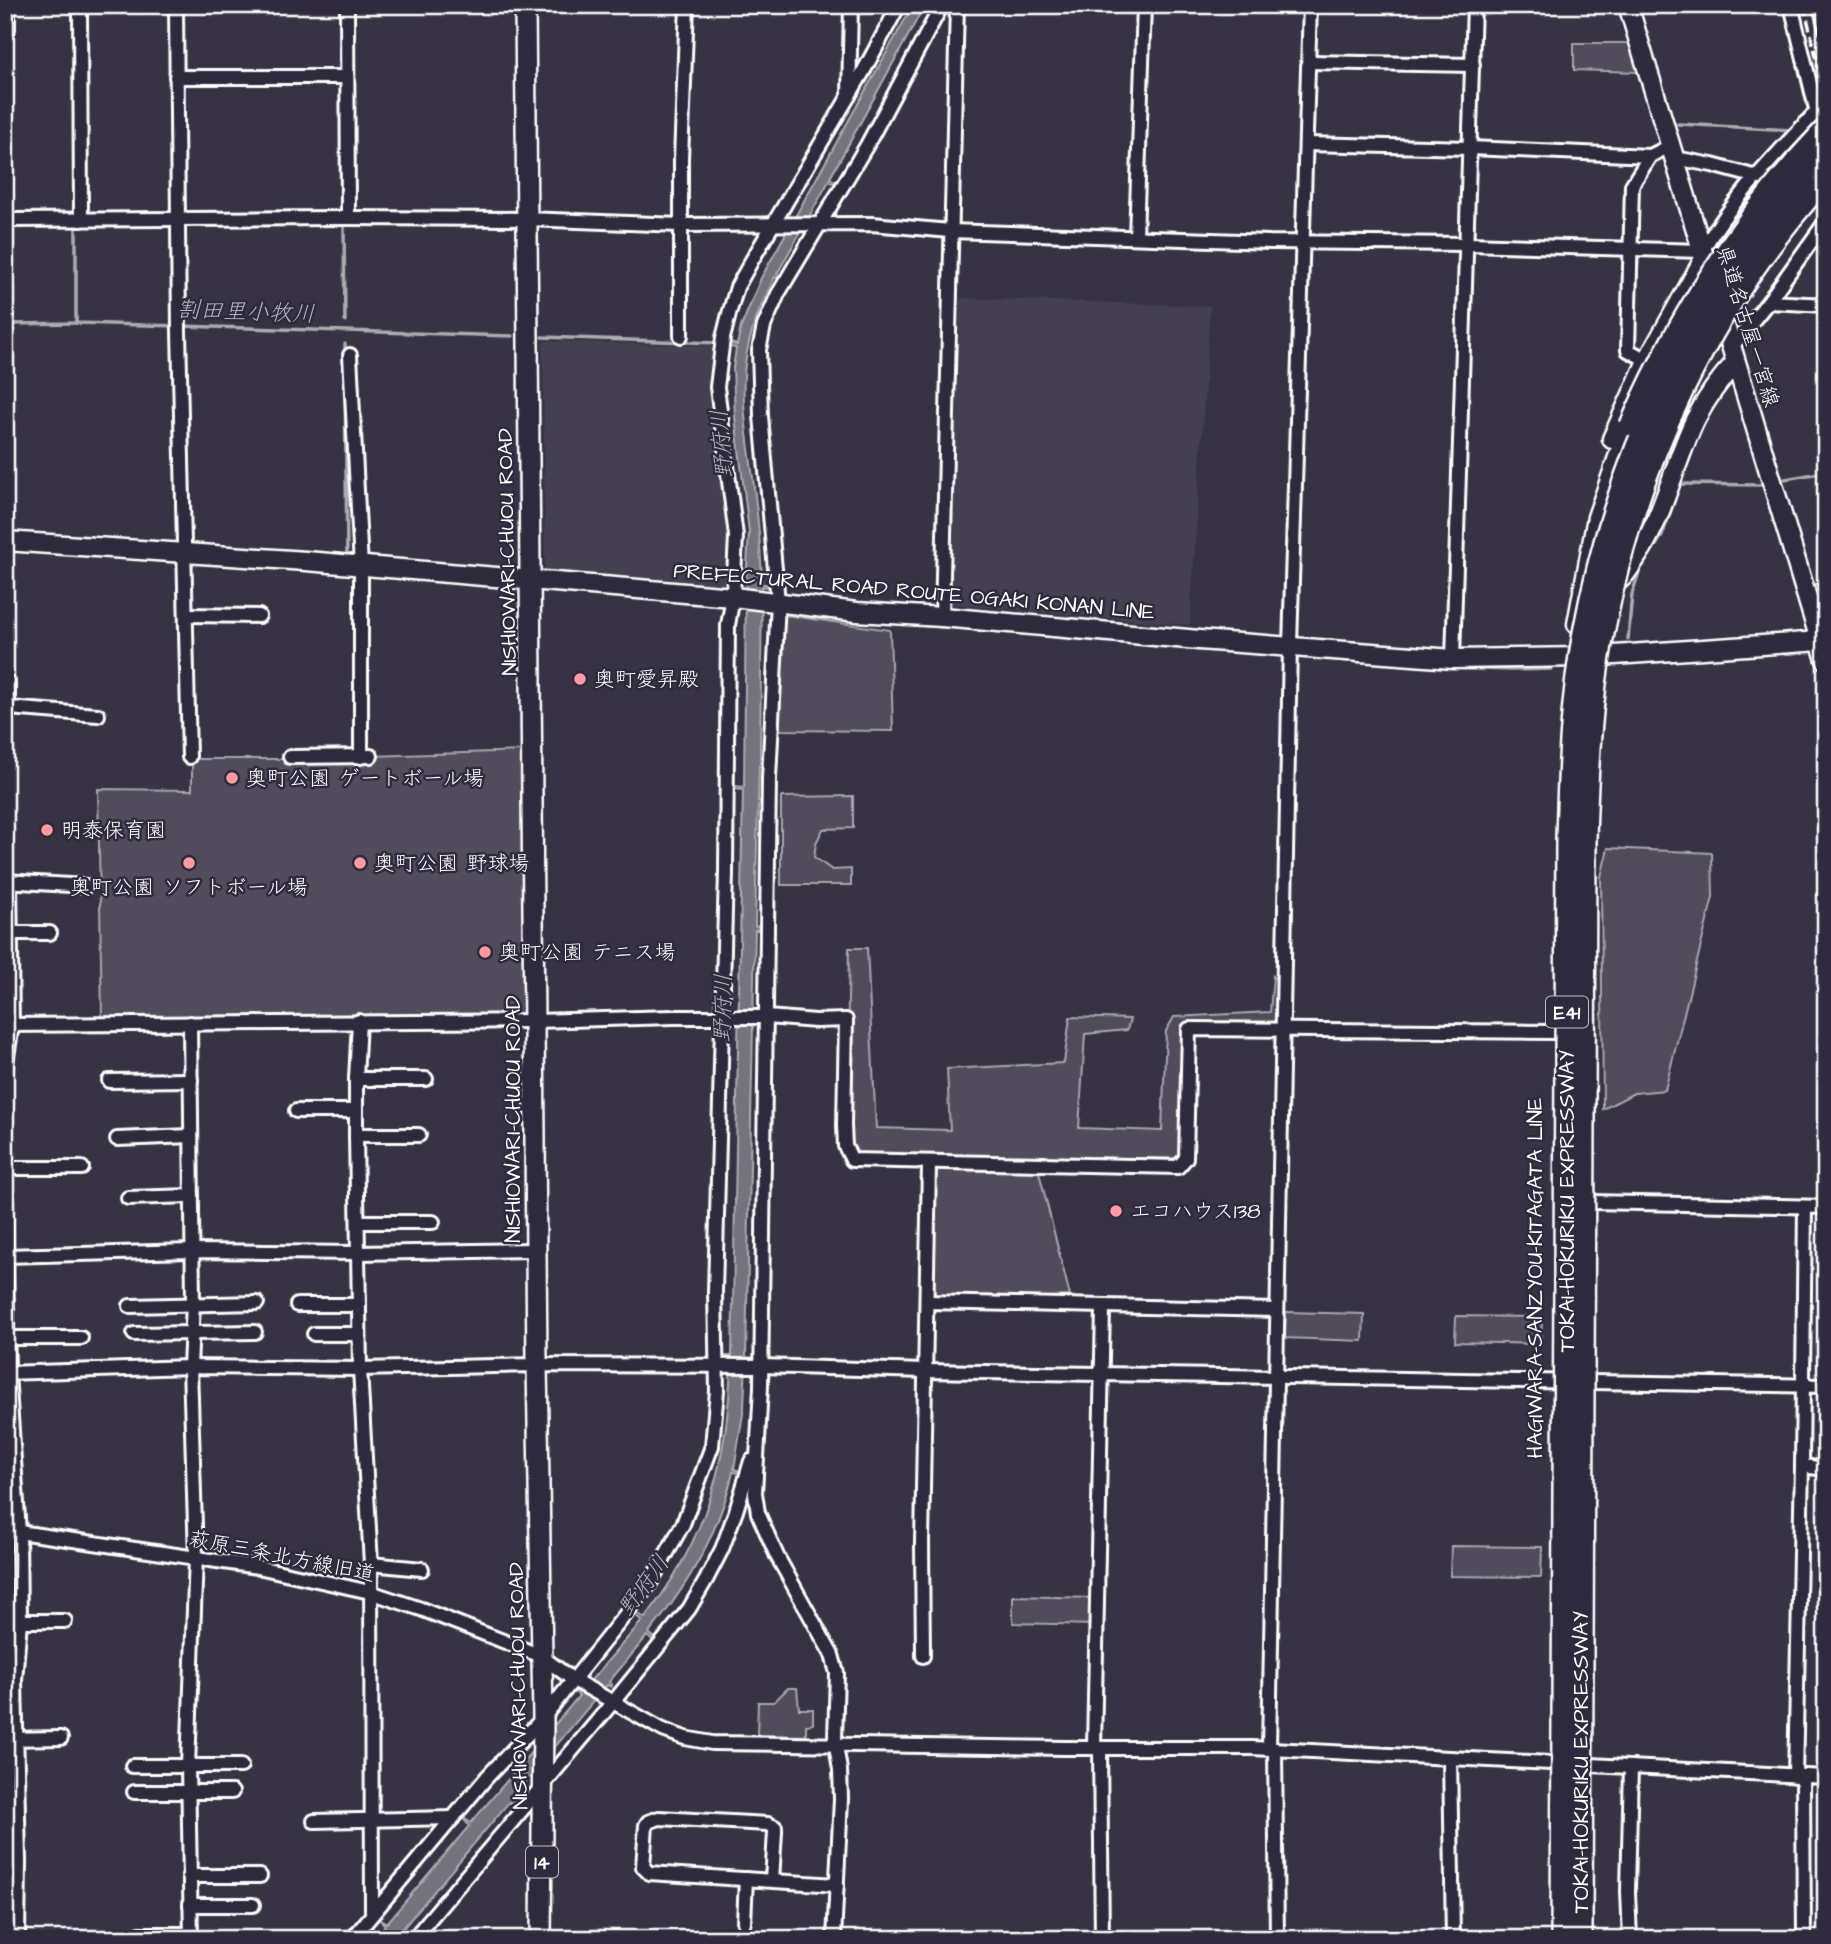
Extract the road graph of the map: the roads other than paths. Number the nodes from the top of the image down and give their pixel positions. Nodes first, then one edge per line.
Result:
1 (8, 5) edge
2 (80, 5) edge
3 (176, 5) edge
4 (347, 5) edge
5 (525, 5) edge
6 (687, 5) edge
7 (851, 5) edge
8 (899, 5) edge
9 (942, 5) edge
10 (957, 5) edge
11 (1144, 5) edge
12 (1310, 5) edge
13 (1474, 5) edge
14 (1628, 5) edge
15 (1791, 5) edge
16 (1820, 5) edge
17 (1826, 29) edge
18 (5, 32) edge
19 (1309, 62) junction
20 (1473, 65) junction
21 (176, 77) junction
22 (347, 77) junction
23 (849, 97) junction
24 (1821, 119) edge
25 (1306, 145) junction
26 (1470, 148) junction
27 (1672, 152) junction
28 (1826, 152) edge
29 (1650, 156) junction
30 (1757, 176) junction
31 (1826, 176) edge
32 (1826, 195) edge
33 (348, 218) junction
34 (526, 219) junction
35 (5, 220) edge
36 (81, 220) junction
37 (179, 220) junction
38 (1826, 221) edge
39 (773, 224) junction
40 (821, 224) junction
41 (680, 225) junction
42 (950, 231) junction
43 (1136, 237) junction
44 (1303, 243) junction
45 (1468, 244) junction
46 (1631, 250) junction
47 (1703, 255) junction
48 (1768, 302) junction
49 (1826, 305) edge
50 (681, 336) dead end
51 (350, 355) dead end
52 (1733, 356) junction
53 (1647, 360) junction
54 (1710, 394) junction
55 (5, 541) edge
56 (1590, 545) junction
57 (184, 552) junction
58 (361, 567) junction
59 (532, 581) junction
60 (733, 597) junction
61 (1581, 597) junction
62 (778, 602) junction
63 (186, 615) junction
64 (259, 616) dead end
65 (942, 617) junction
66 (1823, 641) edge
67 (1290, 645) junction
68 (1579, 657) junction
69 (1453, 659) junction
70 (1826, 660) edge
71 (5, 682) edge
72 (98, 715) dead end
73 (189, 757) dead end
74 (290, 757) dead end
75 (8, 881) edge
76 (86, 886) dead end
77 (9, 933) edge
78 (50, 933) dead end
79 (722, 1017) junction
80 (767, 1017) junction
81 (359, 1021) junction
82 (535, 1021) junction
83 (190, 1023) junction
84 (9, 1025) edge
85 (1282, 1030) junction
86 (1558, 1032) junction
87 (5, 1070) edge
88 (356, 1079) junction
89 (426, 1079) dead end
90 (191, 1080) junction
91 (109, 1081) dead end
92 (296, 1111) dead end
93 (356, 1111) junction
94 (356, 1135) junction
95 (419, 1135) dead end
96 (191, 1136) junction
97 (117, 1139) dead end
98 (929, 1163) junction
99 (5, 1168) edge
100 (82, 1168) dead end
101 (192, 1196) junction
102 (128, 1198) dead end
103 (1592, 1202) junction
104 (1805, 1207) junction
105 (1826, 1208) edge
106 (5, 1219) edge
107 (358, 1222) junction
108 (433, 1222) dead end
109 (536, 1250) junction
110 (192, 1251) junction
111 (358, 1253) junction
112 (6, 1255) edge
113 (927, 1302) junction
114 (193, 1303) junction
115 (257, 1303) dead end
116 (297, 1305) dead end
117 (359, 1305) junction
118 (130, 1306) dead end
119 (1103, 1307) junction
120 (1276, 1310) junction
121 (192, 1331) junction
122 (255, 1332) dead end
123 (134, 1334) dead end
124 (314, 1334) dead end
125 (359, 1334) junction
126 (6, 1338) edge
127 (81, 1338) dead end
128 (537, 1366) junction
129 (717, 1366) junction
130 (761, 1366) junction
131 (190, 1367) junction
132 (360, 1368) junction
133 (925, 1371) junction
134 (6, 1373) edge
135 (1100, 1374) junction
136 (1276, 1377) junction
137 (1557, 1381) junction
138 (1591, 1382) junction
139 (1803, 1385) junction
140 (1826, 1385) edge
141 (758, 1438) junction
142 (1802, 1466) junction
143 (1826, 1469) edge
144 (5, 1530) edge
145 (19, 1532) junction
146 (196, 1557) junction
147 (371, 1564) junction
148 (422, 1569) dead end
149 (370, 1592) junction
150 (20, 1621) junction
151 (65, 1621) dead end
152 (541, 1656) junction
153 (923, 1656) dead end
154 (573, 1679) junction
155 (10, 1680) edge
156 (612, 1700) junction
157 (543, 1717) junction
158 (61, 1738) dead end
159 (11, 1740) edge
160 (836, 1744) junction
161 (1097, 1748) junction
162 (1272, 1749) junction
163 (1450, 1758) junction
164 (1556, 1763) junction
165 (1590, 1764) junction
166 (132, 1766) dead end
167 (188, 1766) junction
168 (241, 1766) dead end
169 (1632, 1767) junction
170 (1799, 1776) junction
171 (1826, 1777) edge
172 (542, 1785) junction
173 (134, 1792) dead end
174 (188, 1792) junction
175 (232, 1792) dead end
176 (453, 1818) junction
177 (372, 1820) junction
178 (314, 1821) dead end
179 (189, 1876) junction
180 (260, 1876) dead end
181 (746, 1879) junction
182 (772, 1881) junction
183 (836, 1885) junction
184 (190, 1905) junction
185 (253, 1905) dead end
186 (372, 1915) junction
187 (744, 1922) dead end
188 (140, 1934) dead end
189 (191, 1936) edge
190 (18, 1939) edge
191 (352, 1939) edge
192 (413, 1939) edge
193 (541, 1939) edge
194 (834, 1939) edge
195 (1102, 1939) edge
196 (1277, 1939) edge
197 (1453, 1939) edge
198 (1554, 1939) edge
199 (1563, 1939) edge
200 (1580, 1939) edge
201 (1588, 1939) edge
202 (1630, 1939) edge
203 (1804, 1939) edge

1 - 18 street
2 - 36 street
3 - 21 street
4 - 22 street
5 - 34 main road, NISHIOWARI-CHUOU ROAD / 14
6 - 41 street
7 - 23 street
8 - 23 street
9 - 40 street
10 - 42 street
11 - 43 street
12 - 19 street
13 - 20 street
14 - 27 main road, 県道名古屋一宮線
15 - 24 street
16 - 17 street
19 - 20 street
19 - 25 street
20 - 26 street
21 - 22 street
21 - 37 street
22 - 33 street
23 - 39 street
24 - 28 street
24 - 30 street
24 - 56 main road, HAGIWARA-SANZYOU-KITAGATA LINE, bridge
25 - 26 street
25 - 44 street
26 - 29 street
26 - 45 street
27 - 29 street
27 - 30 street
27 - 47 main road, 県道名古屋一宮線
28 - 199 highway, TOKAI-HOKURIKU EXPRESSWAY / E41, bridge
29 - 46 street
30 - 32 street
30 - 47 street
31 - 200 highway, TOKAI-HOKURIKU EXPRESSWAY / E41, bridge
33 - 34 street
33 - 37 street
34 - 41 street
34 - 59 main road, NISHIOWARI-CHUOU ROAD / 14
35 - 36 street
36 - 37 street
37 - 57 street
38 - 48 street
39 - 40 street
39 - 41 street
39 - 60 street
40 - 42 street
40 - 62 street
41 - 50 street
42 - 43 street
42 - 65 street
43 - 44 street
44 - 45 street
44 - 67 street
45 - 46 street
45 - 69 street
46 - 47 street
46 - 53 street
47 - 52 main road, 県道名古屋一宮線
47 - 53 main road
48 - 49 street
48 - 52 street
51 - 58 street
52 - 54 main road
52 - 66 main road, 県道名古屋一宮線
53 - 54 street
53 - 56 main road
54 - 61 main road
55 - 57 main road, PREFECTURAL ROAD ROUTE OGAKI KONAN LINE
56 - 61 main road, HAGIWARA-SANZYOU-KITAGATA LINE
57 - 58 main road, PREFECTURAL ROAD ROUTE OGAKI KONAN LINE
57 - 63 street
58 - 59 main road, PREFECTURAL ROAD ROUTE OGAKI KONAN LINE
58 - 74 street
59 - 60 main road, PREFECTURAL ROAD ROUTE OGAKI KONAN LINE
59 - 82 main road, NISHIOWARI-CHUOU ROAD / 14
60 - 62 main road, PREFECTURAL ROAD ROUTE OGAKI KONAN LINE
60 - 79 street
61 - 68 main road, HAGIWARA-SANZYOU-KITAGATA LINE
62 - 65 main road, PREFECTURAL ROAD ROUTE OGAKI KONAN LINE
62 - 80 street
63 - 64 street
63 - 73 street
65 - 67 main road, PREFECTURAL ROAD ROUTE OGAKI KONAN LINE
66 - 68 main road, PREFECTURAL ROAD ROUTE OGAKI KONAN LINE
66 - 70 main road, 県道名古屋一宮線
67 - 69 main road, PREFECTURAL ROAD ROUTE OGAKI KONAN LINE
67 - 85 street
68 - 69 main road, PREFECTURAL ROAD ROUTE OGAKI KONAN LINE
68 - 86 main road, HAGIWARA-SANZYOU-KITAGATA LINE
68 - 103 main road, HAGIWARA-SANZYOU-KITAGATA LINE
71 - 72 street
75 - 76 street
75 - 77 street
77 - 78 street
77 - 84 street
79 - 80 street
79 - 82 street
79 - 129 street
80 - 98 street
80 - 130 street
81 - 82 street
81 - 83 street
81 - 88 street
82 - 109 main road, NISHIOWARI-CHUOU ROAD / 14
83 - 84 street
83 - 90 street
84 - 87 street
85 - 86 street
85 - 98 street
85 - 120 street
86 - 137 main road, HAGIWARA-SANZYOU-KITAGATA LINE
88 - 89 street
88 - 93 street
90 - 91 street
90 - 96 street
92 - 93 street
93 - 94 street
94 - 95 street
94 - 107 street
96 - 97 street
96 - 101 street
98 - 113 street
99 - 100 street
101 - 102 street
101 - 110 street
103 - 104 street
103 - 138 main road, HAGIWARA-SANZYOU-KITAGATA LINE
104 - 105 street
104 - 139 street
106 - 112 street
107 - 108 street
107 - 111 street
109 - 111 street
109 - 128 main road, NISHIOWARI-CHUOU ROAD / 14
110 - 111 street
110 - 112 street
110 - 114 street
111 - 117 street
112 - 126 street
113 - 119 street
113 - 133 street
114 - 115 street
114 - 118 street
114 - 121 street
116 - 117 street
117 - 125 street
119 - 120 street
119 - 135 street
120 - 136 street
121 - 122 street
121 - 123 street
121 - 131 street
124 - 125 street
125 - 132 street
126 - 127 street
126 - 134 street
128 - 129 street
128 - 132 street
128 - 152 main road, NISHIOWARI-CHUOU ROAD / 14
129 - 130 street
129 - 154 street
130 - 133 street
130 - 141 street
131 - 132 street
131 - 134 street
131 - 146 street
132 - 147 street
133 - 135 street
133 - 153 street
134 - 145 street
135 - 136 street
135 - 161 street
136 - 137 street
136 - 162 street
137 - 138 street
137 - 164 main road, HAGIWARA-SANZYOU-KITAGATA LINE
138 - 139 street
138 - 165 main road, HAGIWARA-SANZYOU-KITAGATA LINE
139 - 140 street
139 - 142 street
141 - 156 street
141 - 160 street
142 - 143 street
142 - 170 street
144 - 145 street, 萩原三条北方線旧道
145 - 146 street, 萩原三条北方線旧道
145 - 150 street
146 - 149 street, 萩原三条北方線旧道
146 - 167 street
147 - 148 street
147 - 149 street
149 - 152 street, 萩原三条北方線旧道
149 - 177 street
150 - 151 street
150 - 155 street
152 - 154 street, 萩原三条北方線旧道
152 - 157 main road, NISHIOWARI-CHUOU ROAD / 14
154 - 156 street, 萩原三条北方線旧道
154 - 157 street
155 - 159 street
156 - 160 street, 萩原三条北方線旧道
156 - 172 street
157 - 172 main road, NISHIOWARI-CHUOU ROAD / 14
157 - 176 street
158 - 159 street
159 - 190 street
160 - 161 street, 萩原三条北方線旧道
160 - 183 street
161 - 162 street, 萩原三条北方線旧道
161 - 195 street
162 - 163 street, 萩原三条北方線旧道
162 - 196 street
163 - 164 street, 萩原三条北方線旧道
163 - 197 street
164 - 165 street, 萩原三条北方線旧道
164 - 198 main road, HAGIWARA-SANZYOU-KITAGATA LINE
165 - 169 street, 萩原三条北方線旧道
165 - 201 main road, HAGIWARA-SANZYOU-KITAGATA LINE
166 - 167 street
167 - 168 street
167 - 174 street
169 - 170 street, 萩原三条北方線旧道
169 - 202 street
170 - 171 street, 萩原三条北方線旧道
170 - 203 street
172 - 192 street
172 - 193 main road, NISHIOWARI-CHUOU ROAD / 14
173 - 174 street
174 - 175 street
174 - 179 street
176 - 177 street
176 - 186 street
177 - 178 street
177 - 186 street
179 - 180 street
179 - 184 street
181 - 182 street
181 - 182 street
181 - 187 street
182 - 183 street
183 - 194 street
184 - 185 street
184 - 189 street
186 - 191 street
188 - 189 street

